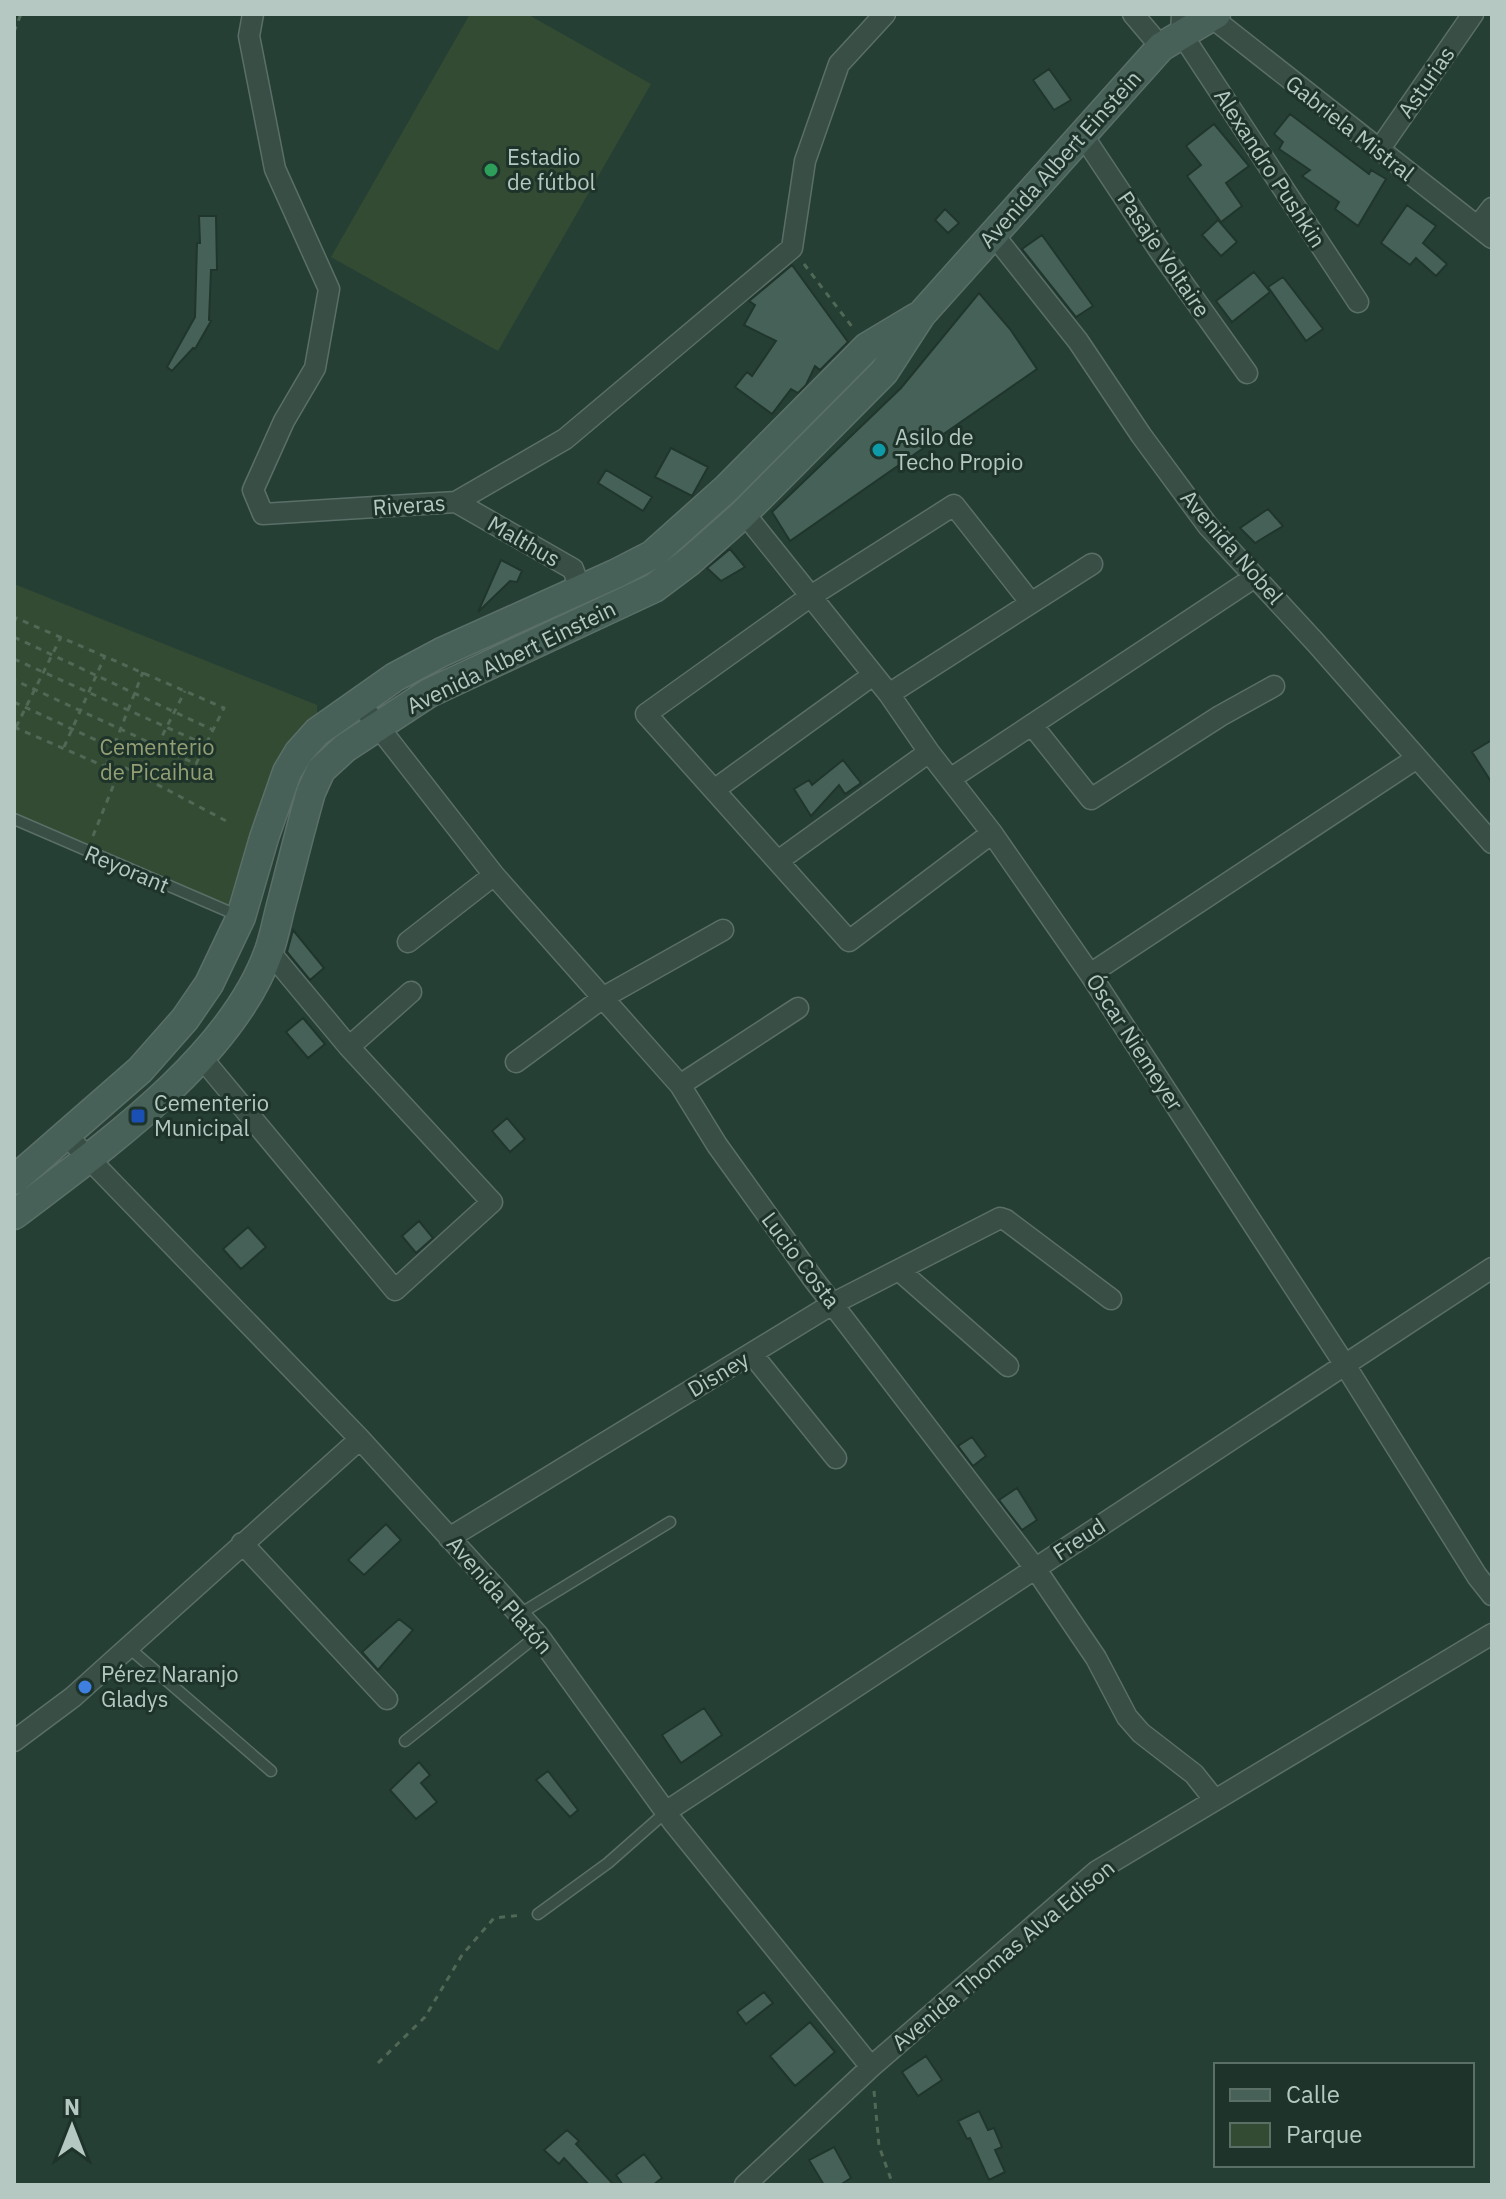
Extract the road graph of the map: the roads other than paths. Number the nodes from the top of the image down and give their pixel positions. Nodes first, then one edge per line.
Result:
1 (253, 14) edge
2 (885, 14) edge
3 (1133, 14) edge
4 (1473, 14) edge
5 (1190, 25) edge
6 (1082, 134) junction
7 (1379, 150) junction
8 (1492, 208) edge
9 (1485, 232) edge
10 (993, 234) junction
11 (1358, 302) dead end
12 (921, 315) junction
13 (1247, 373) dead end
14 (456, 502) junction
15 (744, 513) junction
16 (1092, 564) dead end
17 (1255, 577) junction
18 (580, 589) junction
19 (811, 596) junction
20 (1031, 603) junction
21 (873, 675) junction
22 (1274, 686) dead end
23 (889, 694) junction
24 (359, 702) junction
25 (1032, 725) junction
26 (375, 726) junction
27 (929, 752) junction
28 (1417, 758) junction
29 (950, 779) junction
30 (714, 790) junction
31 (14, 819) edge
32 (1484, 821) edge
33 (992, 833) junction
34 (1492, 843) edge
35 (778, 861) junction
36 (494, 875) junction
37 (241, 917) junction
38 (723, 930) dead end
39 (408, 942) dead end
40 (269, 951) junction
41 (1090, 974) junction
42 (411, 992) dead end
43 (604, 997) junction
44 (798, 1008) dead end
45 (349, 1047) junction
46 (201, 1057) junction
47 (516, 1062) dead end
48 (680, 1085) junction
49 (66, 1135) junction
50 (87, 1159) junction
51 (14, 1180) edge
52 (14, 1215) edge
53 (1492, 1268) edge
54 (900, 1271) junction
55 (1111, 1299) dead end
56 (834, 1303) junction
57 (752, 1354) junction
58 (1345, 1365) junction
59 (1008, 1366) dead end
60 (360, 1439) junction
61 (836, 1458) dead end
62 (670, 1522) dead end
63 (449, 1538) junction
64 (242, 1543) junction
65 (1035, 1568) junction
66 (1492, 1595) edge
67 (518, 1615) junction
68 (1492, 1634) edge
69 (538, 1635) junction
70 (128, 1647) junction
71 (387, 1699) dead end
72 (14, 1741) edge
73 (405, 1741) dead end
74 (271, 1771) dead end
75 (1214, 1799) junction
76 (667, 1811) junction
77 (538, 1914) road end
78 (871, 2067) junction
79 (745, 2185) edge

1 - 14 street, Riveras
2 - 14 street, Riveras
3 - 5 street
4 - 7 street, Asturias
5 - 6 street, Avenida Albert Einstein
5 - 7 street, Gabriela Mistral
5 - 11 street, Alexandro Pushkin
6 - 10 street, Avenida Albert Einstein
6 - 13 street, Pasaje Voltaire
7 - 9 street, Gabriela Mistral
8 - 9 street
10 - 12 street, Avenida Albert Einstein
10 - 17 street, Avenida Nobel
12 - 15 street, Avenida Albert Einstein
12 - 18 street, Avenida Albert Einstein
14 - 18 street, Malthus
15 - 19 street, Óscar Niemeyer
15 - 26 street, Avenida Albert Einstein
16 - 20 street
17 - 25 street
17 - 28 street, Avenida Nobel
18 - 24 street, Avenida Albert Einstein
19 - 20 street
19 - 21 street, Óscar Niemeyer
19 - 30 street
20 - 23 street
21 - 23 street, Óscar Niemeyer
21 - 30 street
22 - 25 street
23 - 27 street, Óscar Niemeyer
24 - 26 street, Lucio Costa
24 - 37 street, Avenida Albert Einstein
25 - 29 street
26 - 36 street, Lucio Costa
26 - 40 street, Avenida Albert Einstein
27 - 29 street, Óscar Niemeyer
27 - 35 street
28 - 32 street, Avenida Nobel
28 - 41 street
29 - 33 street, Óscar Niemeyer
30 - 35 street
31 - 37 lane, Reyorant
32 - 34 street, Avenida Nobel
33 - 35 street
33 - 41 street, Óscar Niemeyer
36 - 39 street
36 - 43 street, Lucio Costa
37 - 49 street, Avenida Albert Einstein
38 - 43 street
40 - 45 street
40 - 46 street, Avenida Albert Einstein
41 - 58 street, Óscar Niemeyer
42 - 45 street
43 - 47 street
43 - 48 street, Lucio Costa
44 - 48 street
45 - 46 street
46 - 50 street, Avenida Albert Einstein
48 - 56 street, Lucio Costa
49 - 50 street, Avenida Platón
49 - 51 street, Avenida Albert Einstein
50 - 52 street, Avenida Albert Einstein
50 - 60 street, Avenida Platón
53 - 58 street, Freud
54 - 55 street, Disney
54 - 56 street, Disney
54 - 59 street
56 - 57 street, Disney
56 - 65 street, Lucio Costa
57 - 61 street
57 - 63 street, Disney
58 - 65 street, Freud
58 - 66 street, Óscar Niemeyer
60 - 63 street, Avenida Platón
60 - 64 street
62 - 67 lane
63 - 67 street, Avenida Platón
64 - 70 street
64 - 71 street
65 - 75 street, Lucio Costa
65 - 76 street, Freud
67 - 69 street, Avenida Platón
68 - 75 street, Avenida Thomas Alva Edison
69 - 73 lane
69 - 76 street, Avenida Platón
70 - 72 street
70 - 74 lane
75 - 78 street, Avenida Thomas Alva Edison
76 - 77 lane
76 - 78 street, Avenida Platón
78 - 79 street, Avenida Thomas Alva Edison

